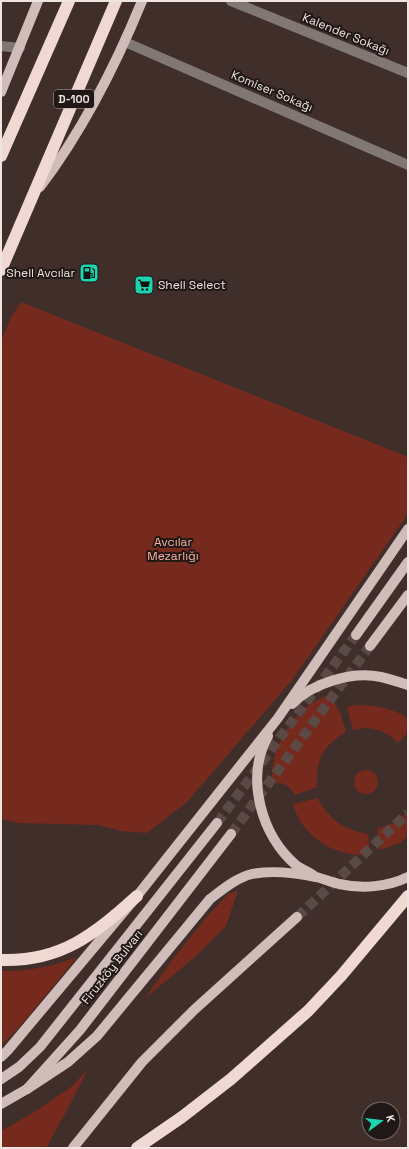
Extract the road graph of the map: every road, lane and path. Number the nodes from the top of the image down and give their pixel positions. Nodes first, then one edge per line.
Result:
1 (38, 1) edge
2 (69, 1) edge
3 (116, 1) edge
4 (142, 1) edge
5 (231, 1) edge
6 (125, 42) junction
7 (1, 46) edge
8 (20, 48) junction
9 (408, 73) edge
10 (1, 92) edge
11 (1, 156) edge
12 (408, 165) edge
13 (33, 196) junction
14 (1, 270) edge
15 (408, 529) edge
16 (408, 562) edge
17 (408, 594) edge
18 (356, 635) tunnel mouth
19 (370, 646) tunnel mouth
20 (408, 685) edge
21 (278, 718) junction
22 (217, 823) tunnel mouth
23 (232, 834) tunnel mouth
24 (408, 876) edge
25 (316, 877) junction
26 (137, 896) junction
27 (408, 896) edge
28 (297, 916) tunnel mouth
29 (1, 960) edge
30 (1, 1057) edge
31 (1, 1079) edge
32 (27, 1089) junction
33 (1, 1104) edge
34 (73, 1148) edge
35 (137, 1148) edge

1 - 8 main road
2 - 11 highway
3 - 13 highway, D-100
4 - 6 main road
5 - 9 street, Kalender Sokağı
6 - 12 street, Komiser Sokağı
6 - 13 main road
7 - 8 street
8 - 10 main road
13 - 14 highway, D-100
15 - 21 main road
16 - 18 main road
17 - 19 main road
20 - 21 main road
21 - 25 main road
21 - 26 main road
22 - 31 main road, Firuzköy Bulvarı
23 - 32 main road, Firuzköy Bulvarı
24 - 25 main road
25 - 32 main road
26 - 29 highway
26 - 30 main road
27 - 35 highway
28 - 34 main road
32 - 33 main road, Firuzköy Bulvarı

